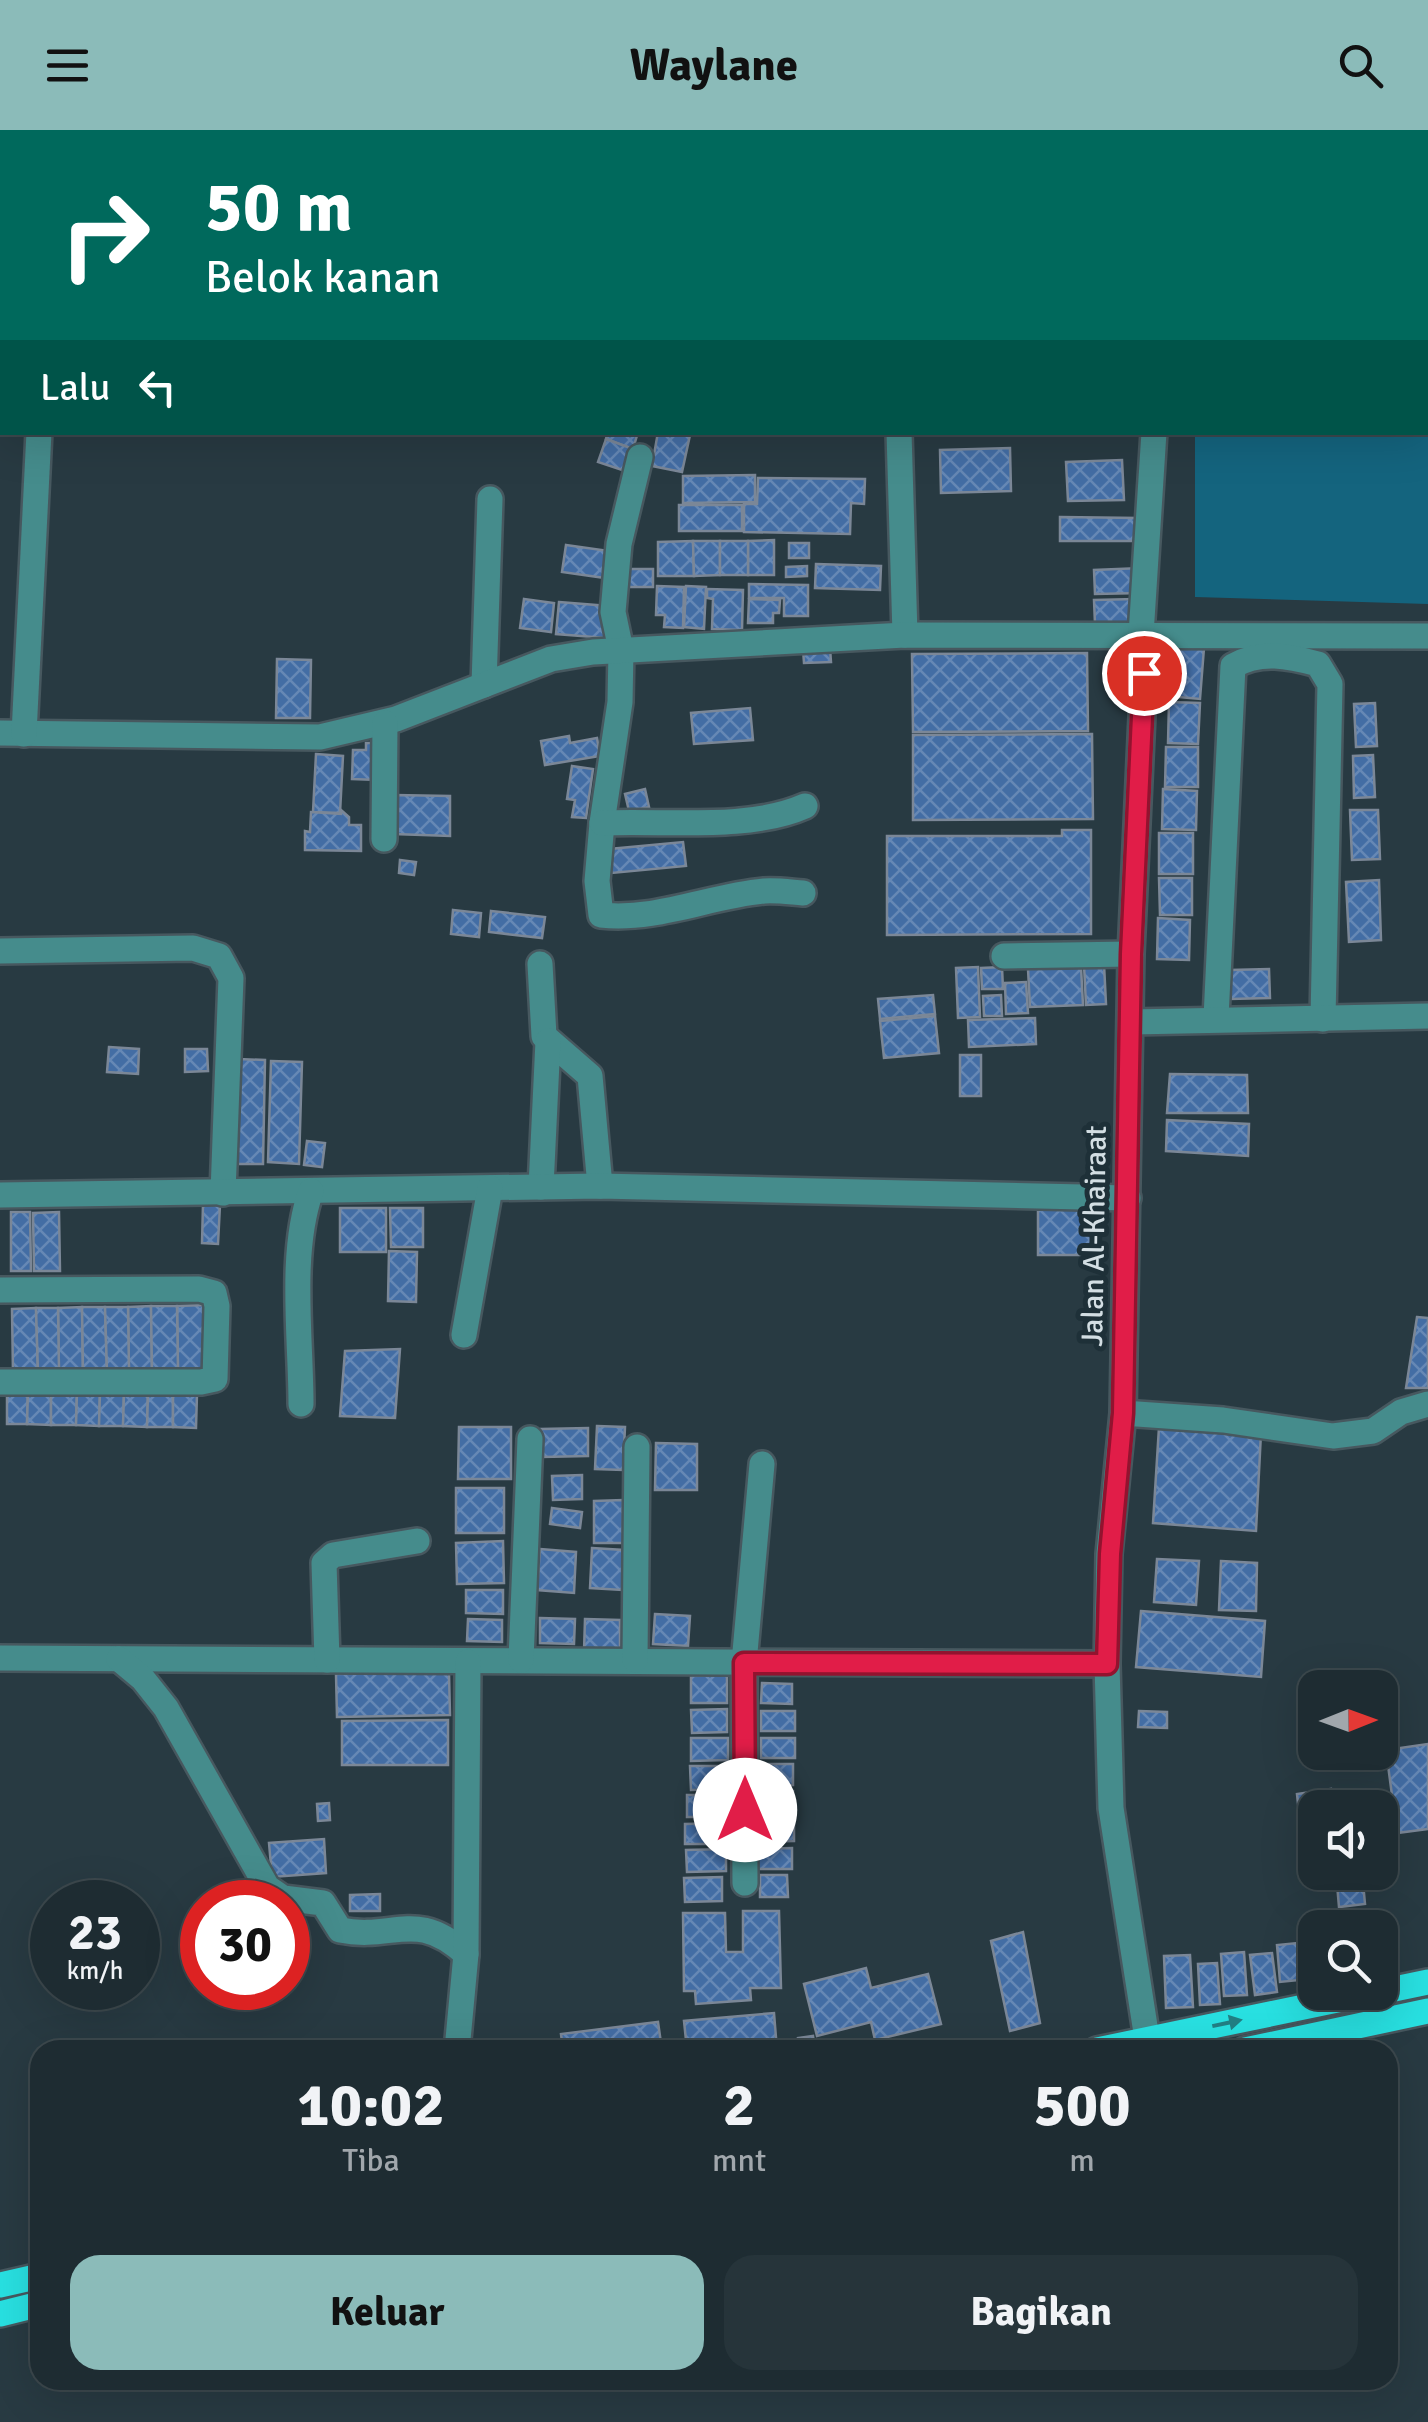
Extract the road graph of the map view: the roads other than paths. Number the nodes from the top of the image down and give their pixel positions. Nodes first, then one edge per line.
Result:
1 (38, 435) edge
2 (899, 435) edge
3 (1154, 435) edge
4 (640, 458) dead end
5 (490, 500) dead end
6 (905, 635) junction
7 (1140, 635) junction
8 (1428, 636) edge
9 (621, 650) junction
10 (484, 685) junction
11 (385, 723) junction
12 (12, 733) edge
13 (805, 806) dead end
14 (602, 824) junction
15 (384, 839) dead end
16 (803, 893) dead end
17 (0, 951) edge
18 (1131, 954) junction
19 (1004, 956) dead end
20 (540, 964) dead end
21 (1428, 1016) edge
22 (1216, 1018) junction
23 (1323, 1019) junction
24 (1131, 1022) junction
25 (548, 1042) junction
26 (600, 1186) junction
27 (540, 1187) junction
28 (490, 1188) junction
29 (311, 1191) junction
30 (224, 1193) junction
31 (0, 1195) edge
32 (1128, 1198) junction
33 (0, 1290) edge
34 (464, 1335) dead end
35 (0, 1382) edge
36 (301, 1404) dead end
37 (1428, 1404) edge
38 (1123, 1413) junction
39 (530, 1438) dead end
40 (637, 1447) dead end
41 (762, 1464) dead end
42 (417, 1542) dead end
43 (0, 1658) edge
44 (119, 1659) junction
45 (327, 1660) junction
46 (520, 1660) junction
47 (634, 1660) junction
48 (468, 1662) junction
49 (744, 1663) junction
50 (1107, 1664) junction
51 (745, 1883) dead end
52 (466, 1954) junction
53 (1428, 1982) edge
54 (1398, 1988) edge
55 (1298, 2008) edge
56 (1428, 2012) edge
57 (1147, 2039) junction
58 (458, 2040) edge
59 (1143, 2040) edge
60 (1294, 2040) edge
61 (30, 2278) edge
62 (0, 2286) edge
63 (30, 2306) edge
64 (0, 2314) edge

1 - 12 street
2 - 6 street
3 - 7 street, Jalan Al-Khairaat
4 - 9 street
5 - 10 street
6 - 7 street
6 - 9 street
7 - 8 street
7 - 18 street, Jalan Al-Khairaat
9 - 10 street
9 - 14 street
10 - 11 street
11 - 12 street
11 - 15 street
13 - 14 street
14 - 16 street
17 - 30 street
18 - 19 street
18 - 24 street, Jalan Al-Khairaat
20 - 25 street
21 - 23 street
22 - 23 street
22 - 23 street
22 - 24 street
24 - 32 street, Jalan Al-Khairaat
25 - 26 street
25 - 27 street
26 - 27 street
26 - 32 street
27 - 28 street
28 - 29 street
28 - 34 street
29 - 30 street
29 - 36 street
30 - 31 street
32 - 38 street, Jalan Al-Khairaat
33 - 35 street
37 - 38 street
38 - 50 street, Jalan Al-Khairaat
39 - 46 street
40 - 47 street
41 - 49 street
42 - 45 street
43 - 44 street
44 - 45 street
44 - 52 street
45 - 48 street
46 - 47 street
46 - 48 street
47 - 49 street
48 - 52 street
49 - 50 street
49 - 51 street
50 - 57 street, Jalan Al-Khairaat
52 - 58 street
53 - 54 main road
57 -> 55 main road
56 - 60 main road
57 - 59 main road
61 - 62 main road
63 - 64 main road

